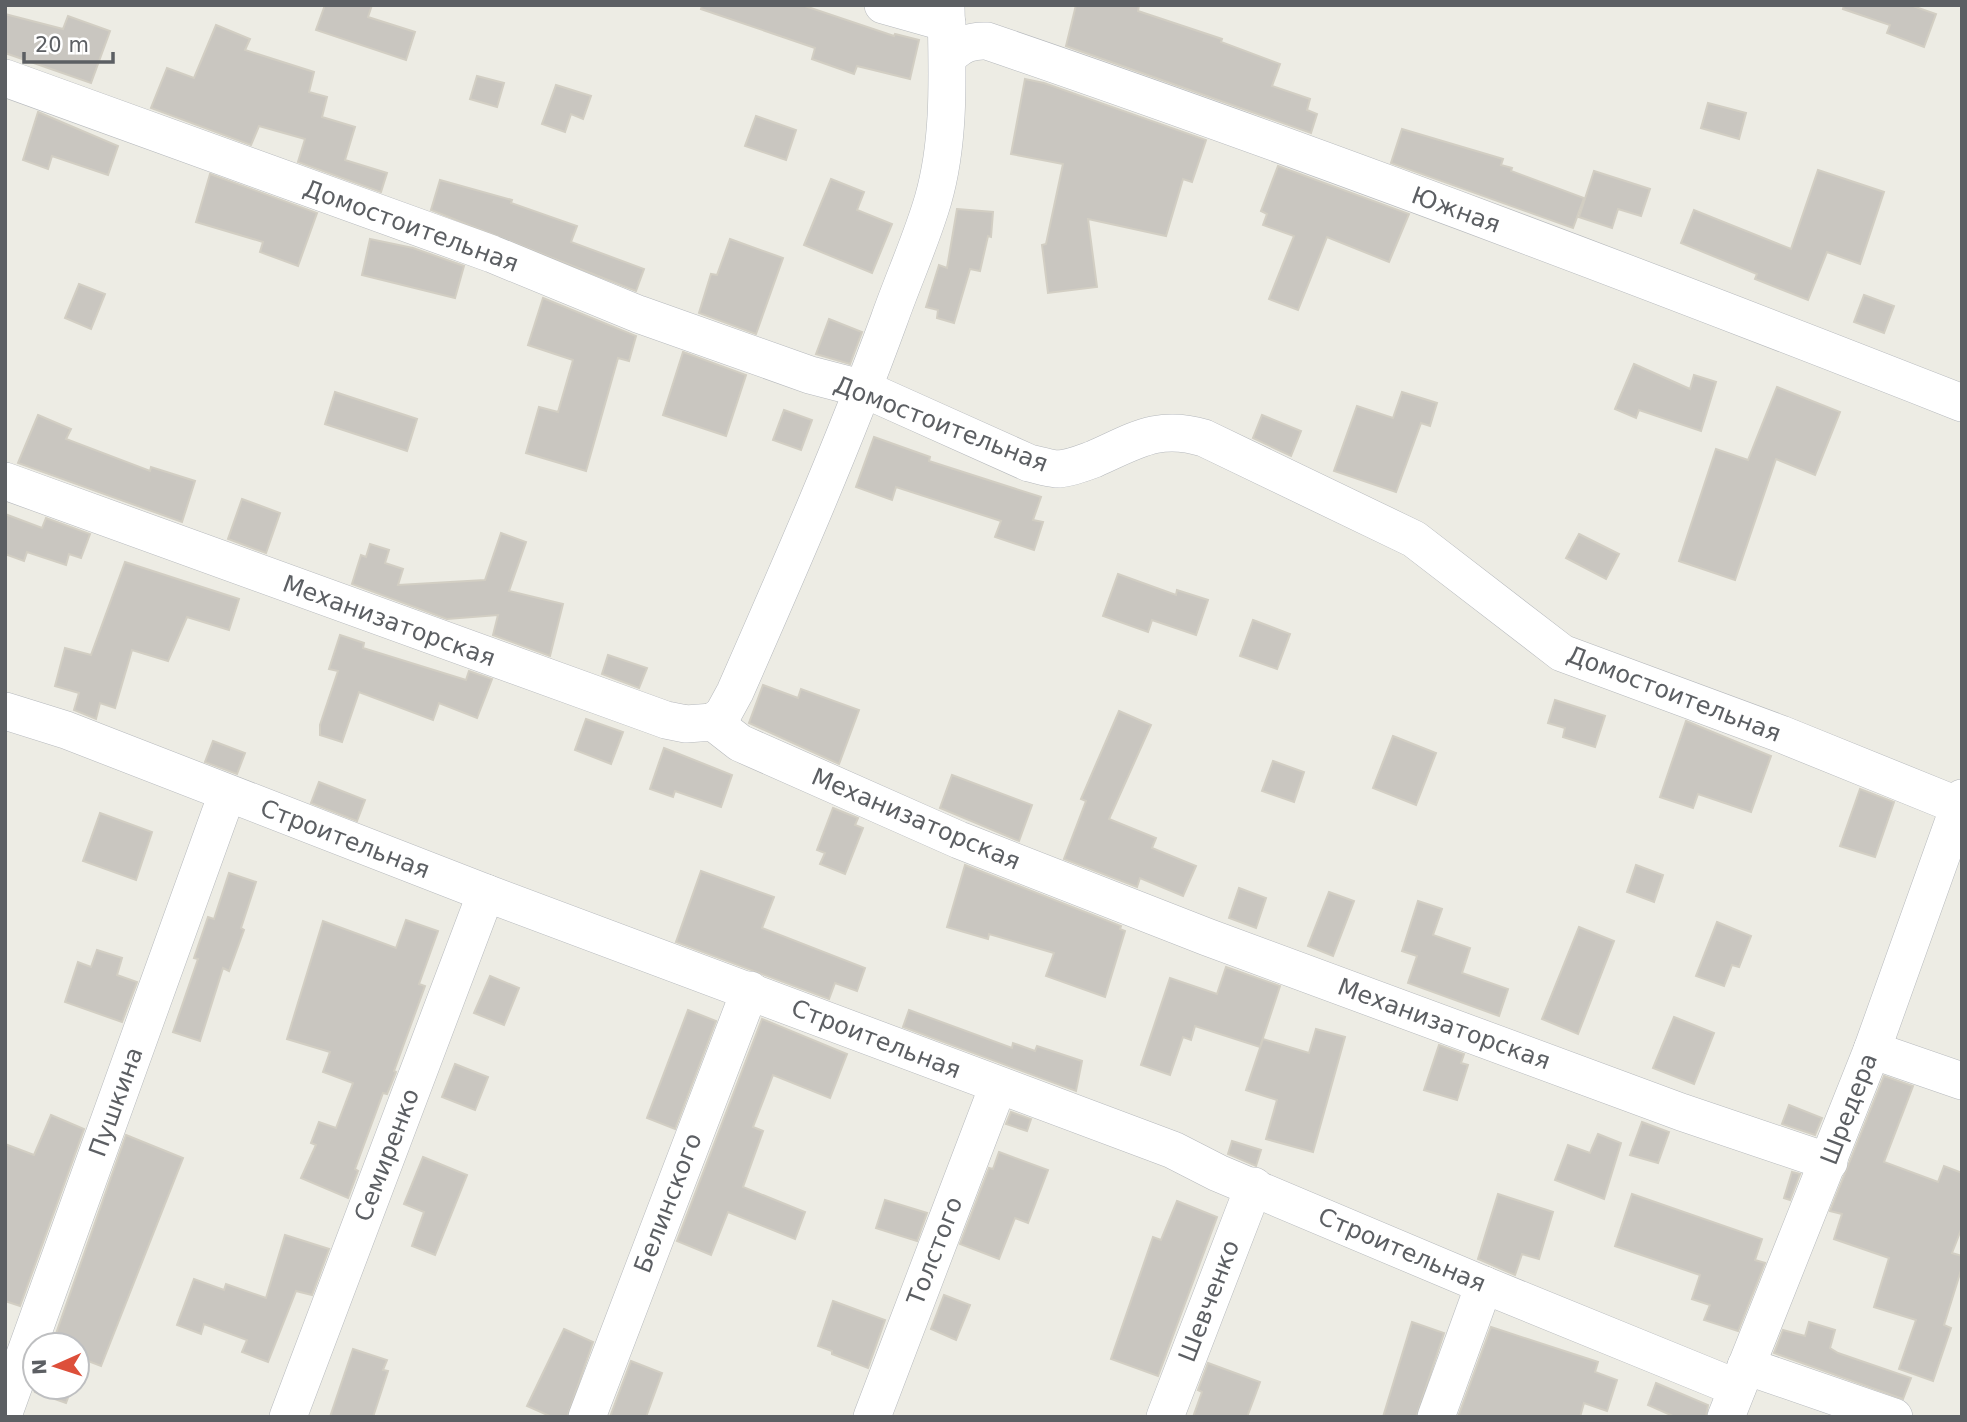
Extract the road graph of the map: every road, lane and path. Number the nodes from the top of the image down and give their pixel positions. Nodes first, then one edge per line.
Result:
1 (883, 5) edge
2 (947, 28) edge
3 (5, 78) edge
4 (864, 389) junction
5 (1962, 403) edge
6 (5, 481) edge
7 (5, 711) edge
8 (713, 722) junction
9 (226, 794) junction
10 (1958, 815) edge
11 (486, 893) junction
12 (750, 990) junction
13 (1872, 1050) junction
14 (1962, 1081) edge
15 (998, 1086) junction
16 (1829, 1162) junction
17 (1254, 1186) junction
18 (1484, 1286) junction
19 (1737, 1390) edge
20 (5, 1410) edge
21 (288, 1417) edge
22 (587, 1417) edge
23 (872, 1417) edge
24 (1165, 1417) edge
25 (1436, 1417) edge
26 (1894, 1417) edge

1 - 2 street
2 - 4 street
2 - 5 street, Южная
3 - 4 street, Домостоительная
4 - 8 street
4 - 10 street, Домостоительная
6 - 8 street, Механизаторская
7 - 9 street, Строительная
8 - 16 street, Механизаторская
9 - 11 street, Строительная
9 - 20 street, Пушкина
10 - 13 street, Шредера
11 - 12 street, Строительная
11 - 21 street, Семиренко
12 - 15 street, Строительная
12 - 22 street, Белинского
13 - 14 street
13 - 16 street, Шредера
15 - 17 street, Строительная
15 - 23 street, Толстого
16 - 19 street, Шредера
17 - 18 street, Строительная
17 - 24 street, Шевченко
18 - 19 street, Строительная
18 - 25 street
19 - 26 street, Строительная

